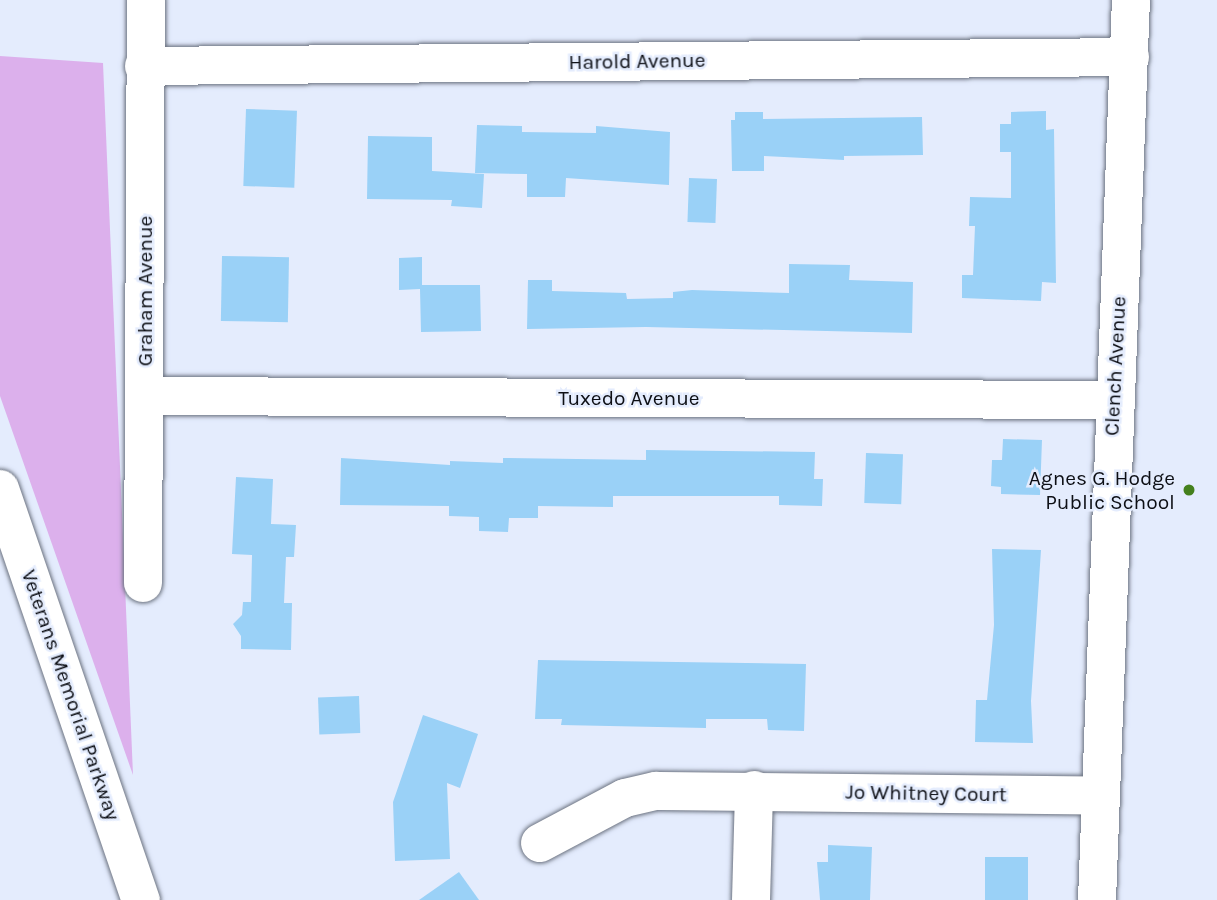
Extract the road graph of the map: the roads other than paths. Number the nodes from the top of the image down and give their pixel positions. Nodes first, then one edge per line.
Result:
1 (146, 0) edge
2 (1131, 0) edge
3 (1130, 57) junction
4 (144, 66) junction
5 (145, 396) junction
6 (1113, 400) junction
7 (0, 489) edge
8 (143, 583) dead end
9 (754, 790) junction
10 (1098, 796) junction
11 (540, 843) dead end
12 (141, 900) edge
13 (751, 900) edge
14 (1097, 900) edge

1 - 4 street, Graham Avenue
2 - 3 street, Clench Avenue
3 - 4 street, Harold Avenue
3 - 6 street, Clench Avenue
4 - 5 street, Graham Avenue
5 - 6 street, Tuxedo Avenue
5 - 8 street, Graham Avenue
6 - 10 street, Clench Avenue
7 - 12 street, Veterans Memorial Parkway
9 - 10 street, Jo Whitney Court
9 - 11 street, Jo Whitney Court
9 - 13 street
10 - 14 street, Clench Avenue

